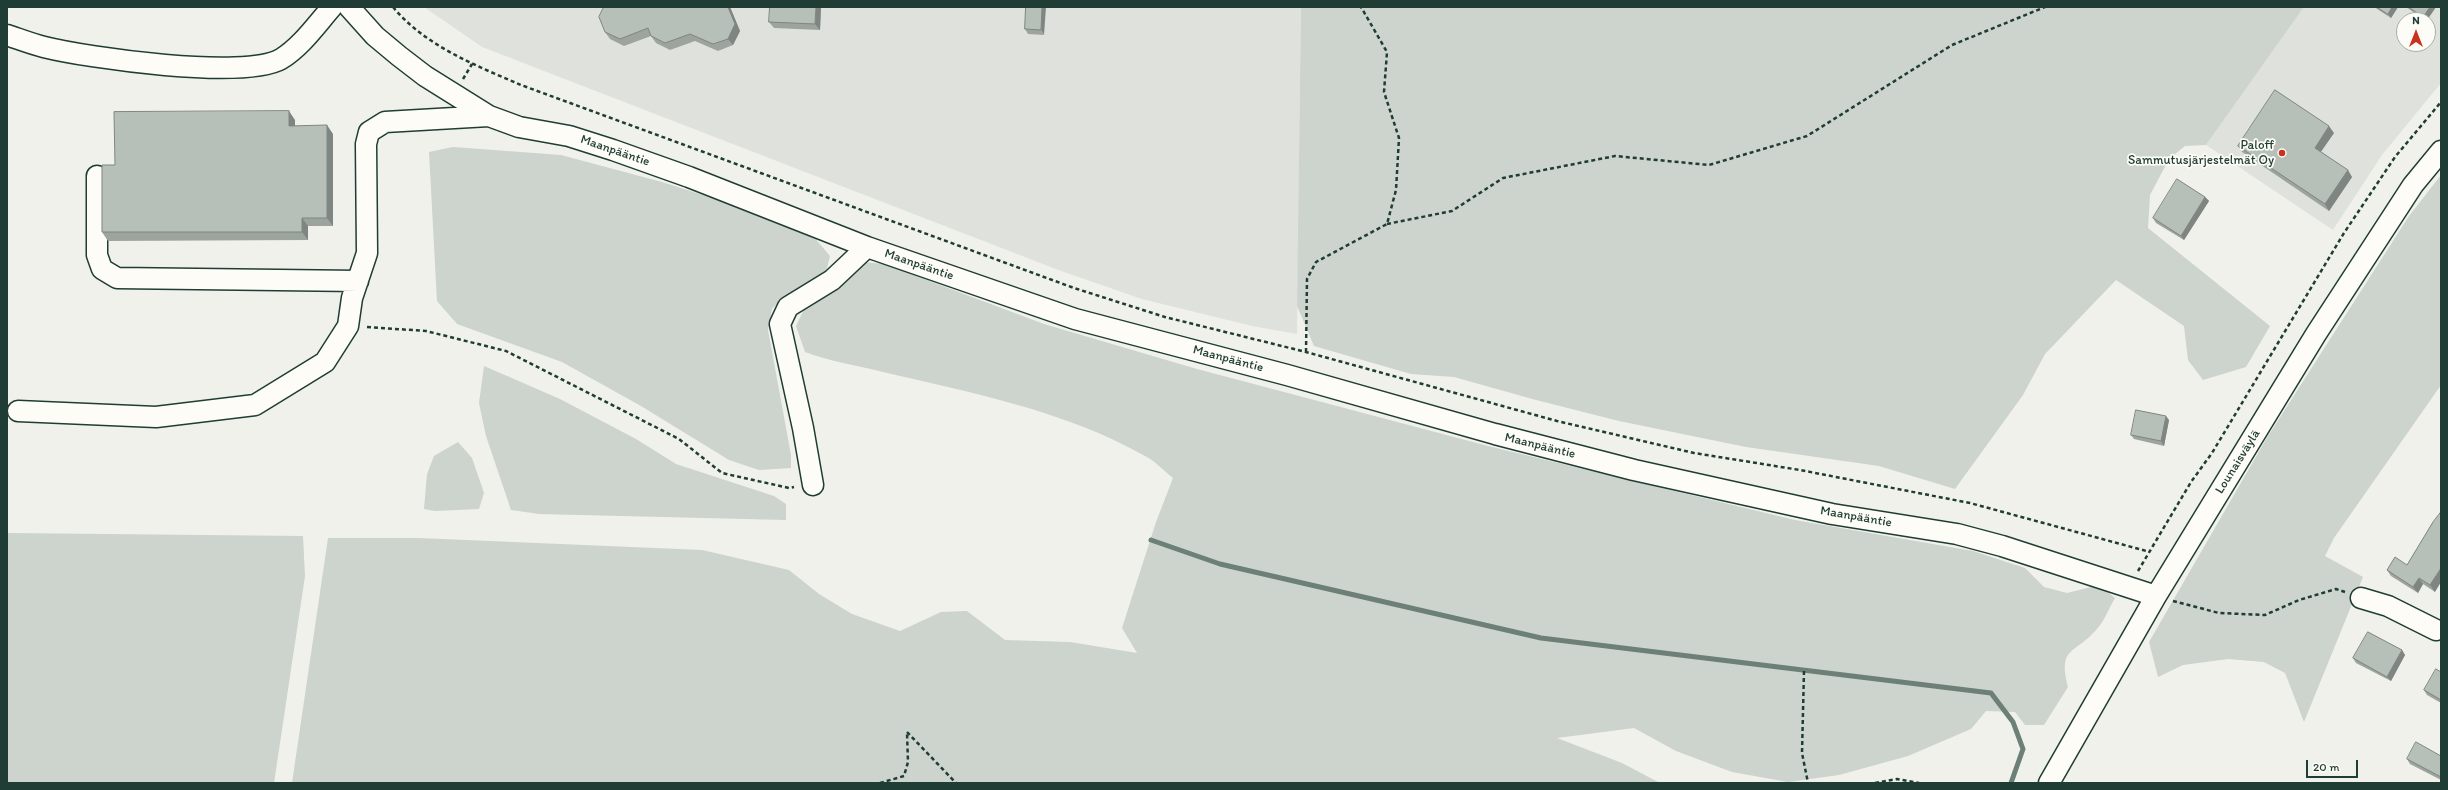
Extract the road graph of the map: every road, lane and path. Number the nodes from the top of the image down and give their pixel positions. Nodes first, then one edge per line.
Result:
1 (332, 7) edge
2 (349, 7) edge
3 (393, 7) edge
4 (1361, 7) edge
5 (2045, 7) edge
6 (7, 35) edge
7 (2441, 102) edge
8 (489, 116) junction
9 (2441, 151) edge
10 (97, 176) dead end
11 (1387, 224) junction
12 (867, 247) junction
13 (358, 280) junction
14 (348, 326) junction
15 (1306, 352) junction
16 (18, 411) dead end
17 (813, 485) joint
18 (2150, 552) junction
19 (2127, 586) junction
20 (2156, 596) junction
21 (2361, 598) joint
22 (2439, 628) edge
23 (1804, 671) dead end
24 (880, 783) edge
25 (956, 783) edge
26 (1808, 783) edge
27 (1875, 783) edge
28 (1919, 783) edge
29 (2050, 783) edge

1 - 6 street
2 - 8 street, Maanpääntie
3 - 15 path
4 - 11 path
5 - 11 path
7 - 18 path
8 - 12 street, Maanpääntie
8 - 13 street
9 - 20 street, Lounaisväylä
10 - 13 street
11 - 15 path
12 - 17 street
12 - 19 street, Maanpääntie
13 - 14 street
14 - 16 street
14 - 17 path
15 - 18 path
18 - 19 path
19 - 20 street, Maanpääntie
20 - 21 path
20 - 29 street, Lounaisväylä
21 - 22 street
23 - 26 path
24 - 25 path
27 - 28 path

